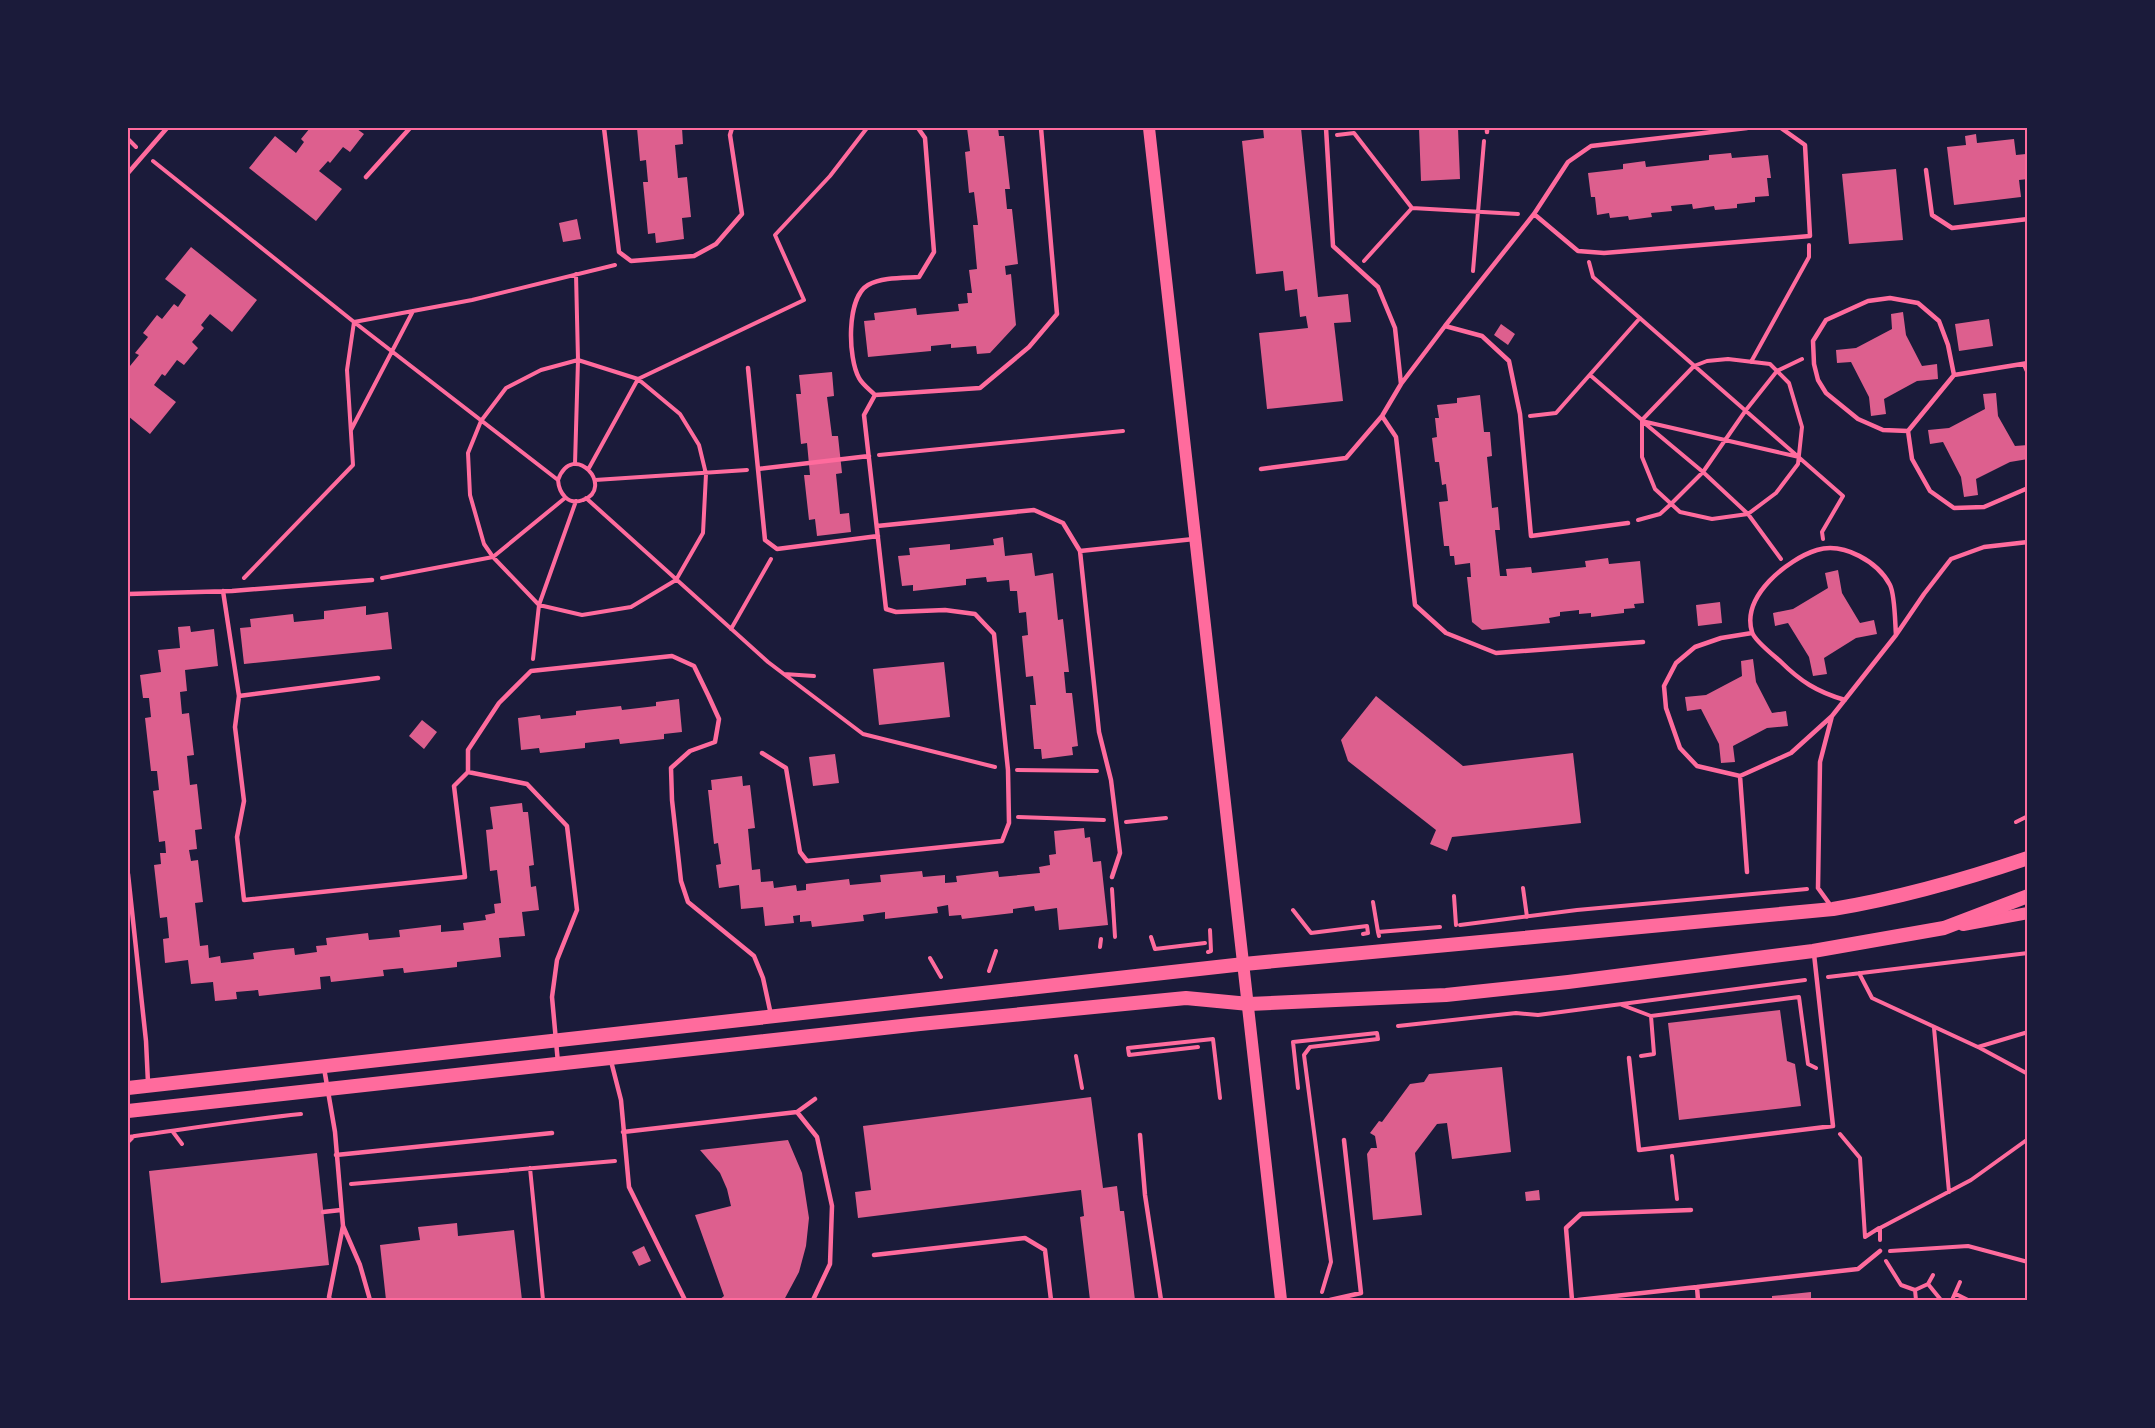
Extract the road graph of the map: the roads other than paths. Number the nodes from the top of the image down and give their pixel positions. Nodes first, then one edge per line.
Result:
1 (167, 128) edge
2 (410, 128) edge
3 (604, 128) edge
4 (732, 128) edge
5 (918, 128) edge
6 (1041, 128) edge
7 (1149, 128) edge
8 (1326, 128) edge
9 (1747, 128) edge
10 (1781, 128) edge
11 (1926, 170) dead end
12 (128, 173) edge
13 (366, 177) dead end
14 (1534, 214) junction
15 (2028, 219) edge
16 (1445, 326) junction
17 (2026, 363) edge
18 (748, 368) dead end
19 (2028, 373) edge
20 (1954, 375) junction
21 (1401, 384) junction
22 (875, 395) junction
23 (1382, 416) junction
24 (1908, 431) junction
25 (869, 456) junction
26 (758, 469) junction
27 (1261, 469) dead end
28 (2028, 488) edge
29 (1628, 523) road end
30 (877, 526) junction
31 (878, 536) junction
32 (1195, 539) junction
33 (2028, 542) edge
34 (1080, 551) junction
35 (372, 580) road end
36 (223, 591) junction
37 (128, 594) edge
38 (1752, 633) junction
39 (1896, 635) junction
40 (1643, 642) dead end
41 (378, 678) dead end
42 (239, 696) junction
43 (1845, 700) junction
44 (1832, 716) junction
45 (762, 753) dead end
46 (468, 772) junction
47 (1740, 776) junction
48 (2028, 858) edge
49 (1747, 872) dead end
50 (128, 874) edge
51 (1112, 876) road end
52 (2028, 896) edge
53 (1833, 909) junction
54 (2028, 914) edge
55 (1944, 928) junction
56 (1813, 951) junction
57 (1244, 964) junction
58 (1249, 1004) junction
59 (771, 1018) junction
60 (608, 1036) junction
61 (556, 1042) junction
62 (610, 1058) junction
63 (1629, 1058) road end
64 (558, 1063) junction
65 (324, 1068) junction
66 (148, 1086) junction
67 (128, 1089) edge
68 (327, 1090) junction
69 (815, 1099) dead end
70 (128, 1111) edge
71 (797, 1112) junction
72 (623, 1132) junction
73 (552, 1133) dead end
74 (1140, 1135) dead end
75 (1344, 1140) dead end
76 (336, 1155) junction
77 (341, 1210) junction
78 (1691, 1210) dead end
79 (323, 1212) dead end
80 (343, 1226) junction
81 (1880, 1251) road end
82 (874, 1255) dead end
83 (1696, 1287) junction
84 (330, 1300) edge
85 (370, 1300) edge
86 (685, 1300) edge
87 (813, 1300) edge
88 (1051, 1300) edge
89 (1161, 1300) edge
90 (1281, 1300) edge
91 (1330, 1300) edge
92 (1572, 1300) edge
93 (1578, 1300) edge
94 (1698, 1300) edge

1 - 12 lane
2 - 13 lane
3 - 4 lane
5 - 22 lane
6 - 22 lane
7 - 32 main road
8 - 21 lane
9 - 14 lane
10 - 14 lane
11 - 15 lane
14 - 16 lane
16 - 21 lane
16 - 29 lane
17 - 19 lane
17 - 20 lane
18 - 26 lane
20 - 24 lane
20 - 24 lane
21 - 23 lane
22 - 25 lane
23 - 27 lane
23 - 40 lane
24 - 28 lane
25 - 26 lane
25 - 30 lane
26 - 31 lane
30 - 31 lane
30 - 34 lane
31 - 45 lane
32 - 34 lane
32 - 57 main road
33 - 39 lane
34 - 51 lane
35 - 36 lane
36 - 37 lane
36 - 42 lane
38 - 39 lane
38 - 43 lane
38 - 47 lane
39 - 43 lane
41 - 42 lane
42 - 46 lane
43 - 44 lane
44 - 47 lane
44 - 53 lane
46 - 59 lane
46 - 61 lane
47 - 49 lane
48 - 53 main road
50 - 66 lane
52 - 55 main road
53 - 57 main road
54 - 55 main road
55 - 56 main road
56 - 58 main road
56 - 63 lane
57 - 58 main road
57 - 59 main road
58 - 62 main road
58 - 90 main road
59 - 60 main road
60 - 61 main road
60 - 62 main road
61 - 64 lane
61 - 65 main road
62 - 64 main road
62 - 72 lane
64 - 68 main road
65 - 66 main road
65 - 68 lane
66 - 67 main road
68 - 70 main road
68 - 76 lane
69 - 71 lane
71 - 72 lane
71 - 87 lane
72 - 86 lane
73 - 76 lane
74 - 89 lane
75 - 91 lane
76 - 77 lane
77 - 79 lane
77 - 80 lane
78 - 92 lane
80 - 84 lane
80 - 85 lane
81 - 83 lane
82 - 88 lane
83 - 93 lane
83 - 94 lane

